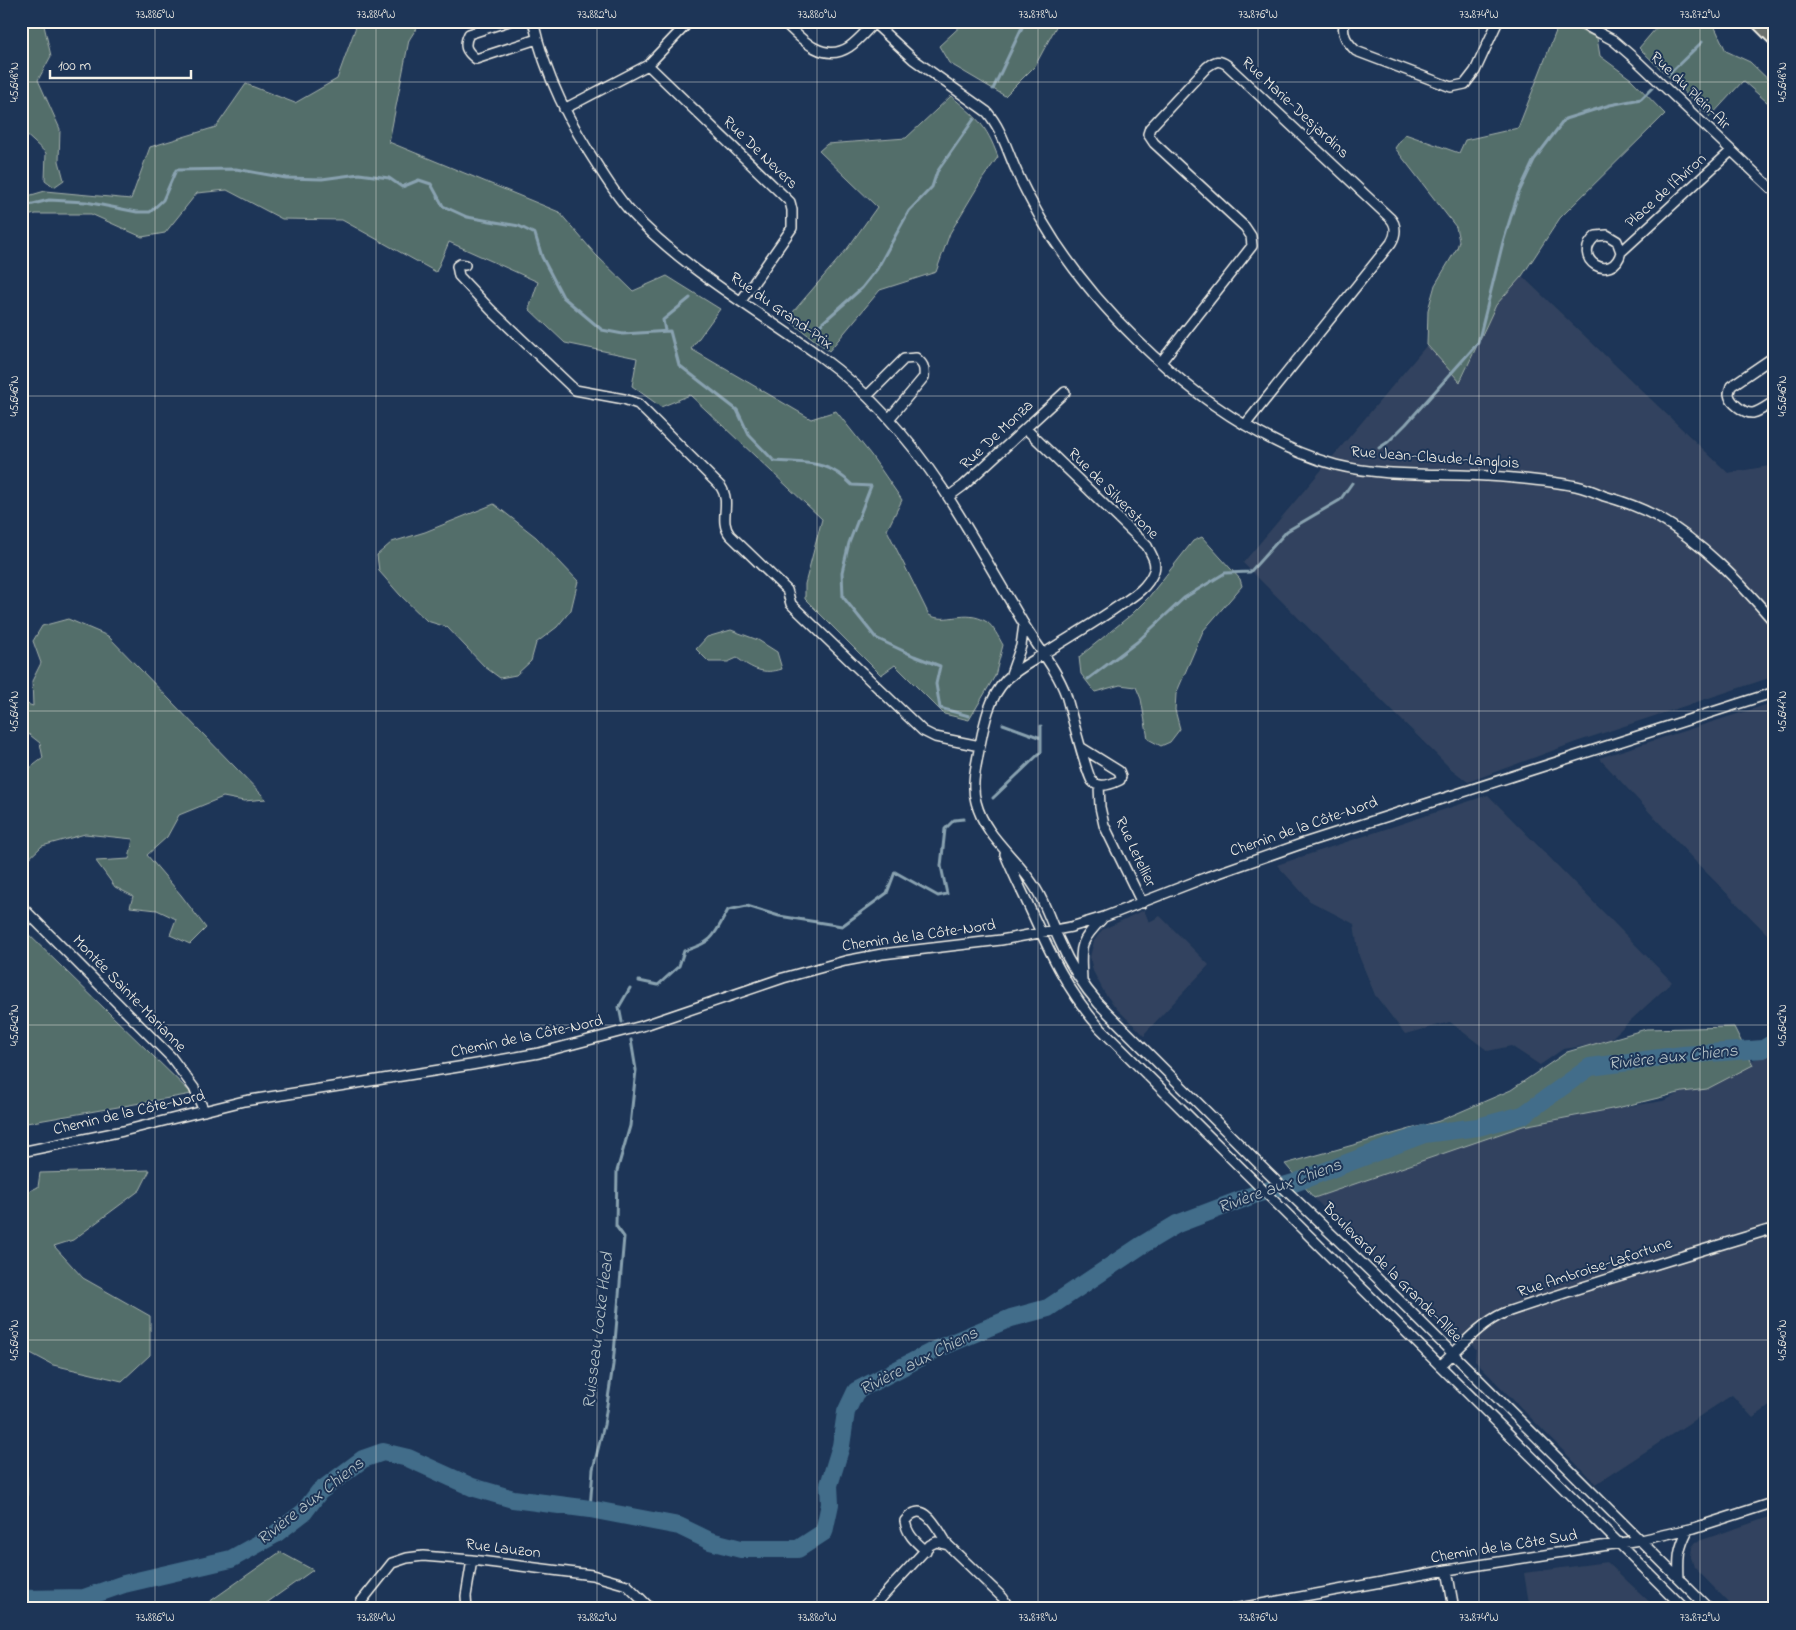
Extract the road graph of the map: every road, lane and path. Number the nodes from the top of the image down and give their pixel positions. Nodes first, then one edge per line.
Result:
1 (509, 21) edge
2 (533, 21) edge
3 (783, 21) edge
4 (1345, 21) edge
5 (1498, 21) edge
6 (1577, 21) edge
7 (1758, 21) edge
8 (874, 22) edge
9 (685, 26) dead end
10 (1775, 38) edge
11 (537, 39) junction
12 (648, 65) junction
13 (564, 110) junction
14 (1732, 152) junction
15 (1775, 192) edge
16 (1621, 252) dead end
17 (465, 265) dead end
18 (741, 301) junction
19 (1775, 356) edge
20 (1161, 362) junction
21 (1065, 392) dead end
22 (867, 396) junction
23 (1775, 401) edge
24 (889, 419) junction
25 (1245, 425) junction
26 (1026, 429) junction
27 (948, 497) junction
28 (1775, 623) edge
29 (1024, 624) junction
30 (1043, 654) junction
31 (1010, 676) junction
32 (1775, 692) edge
33 (980, 746) junction
34 (1082, 748) junction
35 (1099, 785) junction
36 (1003, 849) junction
37 (1142, 903) junction
38 (21, 906) edge
39 (1104, 917) junction
40 (1055, 930) junction
41 (1041, 933) junction
42 (1082, 983) junction
43 (204, 1111) junction
44 (21, 1152) edge
45 (1279, 1182) junction
46 (1269, 1196) junction
47 (1775, 1228) edge
48 (1454, 1354) junction
49 (1440, 1366) junction
50 (1775, 1502) edge
51 (1688, 1530) junction
52 (1640, 1540) junction
53 (1619, 1544) junction
54 (948, 1545) junction
55 (926, 1551) junction
56 (472, 1560) junction
57 (1447, 1570) junction
58 (1679, 1579) junction
59 (361, 1602) dead end
60 (1262, 1606) edge
61 (467, 1609) edge
62 (650, 1609) edge
63 (871, 1609) edge
64 (1009, 1609) edge
65 (1234, 1609) edge
66 (1454, 1609) edge
67 (1684, 1609) edge
68 (1709, 1609) edge

1 - 11 street
2 - 11 street, Rue du Grand-Prix
3 - 8 street, Rue Jean-Claude-Langlois
4 - 5 street
6 - 14 street, Rue du Plein-Air
7 - 10 highway
8 - 20 street, Rue Jean-Claude-Langlois
9 - 12 street
11 - 13 street, Rue du Grand-Prix
12 - 13 street
12 - 18 street, Rue De Nevers
13 - 18 street, Rue du Grand-Prix
14 - 15 street, Rue du Plein-Air
14 - 16 street, Place de l'Aviron
17 - 33 street
18 - 22 street, Rue du Grand-Prix
19 - 23 street
20 - 25 street, Rue Jean-Claude-Langlois
20 - 25 street, Rue Marie-Desjardins
21 - 26 street, Rue De Monza
22 - 24 street, Rue du Grand-Prix
22 - 24 street
24 - 27 street, Rue du Grand-Prix
25 - 28 street, Rue Jean-Claude-Langlois
26 - 27 street, Rue De Monza
26 - 30 street, Rue de Silverstone
27 - 29 street, Rue du Grand-Prix
29 - 30 street, Rue du Grand-Prix
29 - 31 street
30 - 31 street, Boulevard de la Grande-Allée
30 - 34 street, Rue Letellier
31 - 33 street, Boulevard de la Grande-Allée
32 - 37 street, Chemin de la Côte-Nord
33 - 36 street, Boulevard de la Grande-Allée
34 - 35 street, Rue Letellier
34 - 35 street
35 - 37 street, Rue Letellier
36 - 40 street, Boulevard de la Grande-Allée
36 - 41 street, Boulevard de la Grande-Allée
37 - 39 street, Chemin de la Côte-Nord
38 - 43 street, Montée Sainte-Marianne
39 - 40 street, Chemin de la Côte-Nord
39 - 42 street
40 - 41 street, Chemin de la Côte-Nord
40 - 42 street, Boulevard de la Grande-Allée
41 - 43 street, Chemin de la Côte-Nord
41 - 46 street, Boulevard de la Grande-Allée
42 - 45 street, Boulevard de la Grande-Allée
43 - 44 street, Chemin de la Côte-Nord
45 - 46 street
45 - 48 street, Boulevard de la Grande-Allée
46 - 49 street, Boulevard de la Grande-Allée
47 - 48 street, Rue Ambroise-Lafortune
48 - 49 street, Rue Ambroise-Lafortune
48 - 52 street, Boulevard de la Grande-Allée
49 - 53 street, Boulevard de la Grande-Allée
50 - 51 street, Chemin de la Côte Sud
51 - 52 street, Chemin de la Côte Sud
51 - 58 street
52 - 53 street, Chemin de la Côte Sud
52 - 58 street, Boulevard de la Grande-Allée
53 - 57 street, Chemin de la Côte Sud
53 - 67 street, Boulevard de la Grande-Allée
54 - 55 street
54 - 55 street
54 - 64 street
55 - 63 street
56 - 59 street, Rue Lauzon
56 - 61 street
56 - 62 street, Rue Lauzon
57 - 60 street, Chemin de la Côte Sud
57 - 66 street
58 - 68 street, Boulevard de la Grande-Allée
60 - 65 street, Chemin de la Côte Sud

